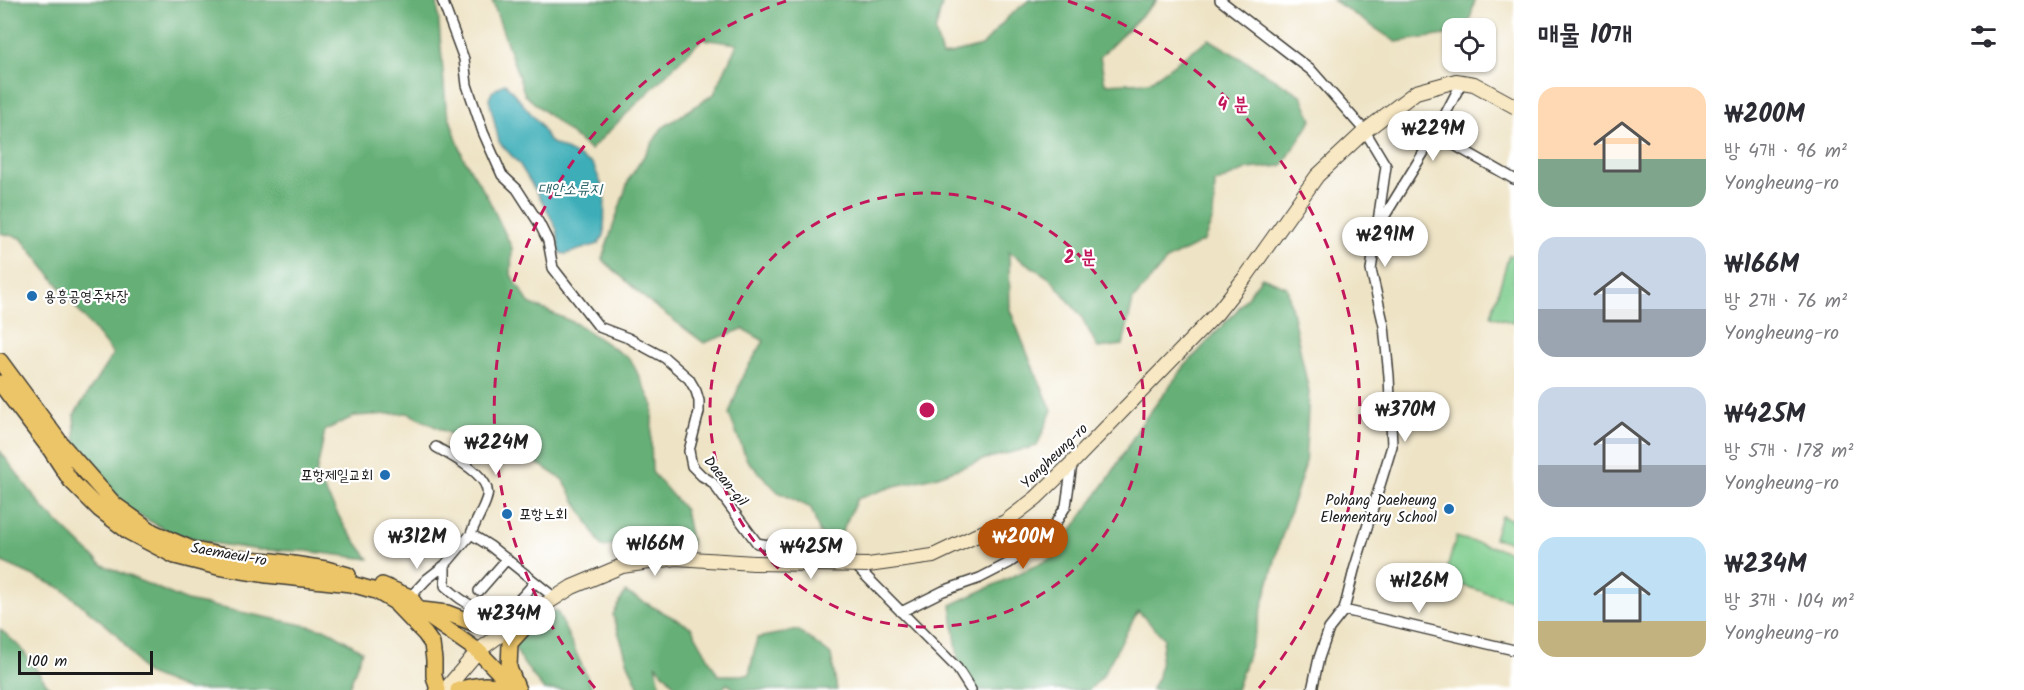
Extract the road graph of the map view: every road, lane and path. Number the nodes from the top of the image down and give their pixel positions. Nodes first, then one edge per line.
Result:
1 (442, 0) edge
2 (1220, 0) edge
3 (1462, 82) junction
4 (1514, 106) edge
5 (1365, 131) junction
6 (1435, 134) junction
7 (1514, 179) edge
8 (1378, 227) junction
9 (0, 361) edge
10 (0, 384) edge
11 (436, 447) dead end
12 (1072, 464) junction
13 (471, 534) junction
14 (507, 560) junction
15 (445, 565) junction
16 (535, 582) junction
17 (479, 591) dead end
18 (410, 597) junction
19 (555, 598) junction
20 (395, 602) junction
21 (419, 610) junction
22 (1344, 610) junction
23 (901, 612) junction
24 (522, 619) junction
25 (1514, 650) edge
26 (478, 651) junction
27 (438, 690) edge
28 (445, 690) edge
29 (458, 690) edge
30 (509, 690) edge
31 (517, 690) edge
32 (971, 690) edge
33 (1312, 690) edge

1 - 23 street, Daean-gil
2 - 5 street
3 - 4 main road
3 - 5 main road, Yongheung-ro
3 - 6 street
5 - 8 street
5 - 12 main road, Yongheung-ro
6 - 7 street
6 - 8 street
8 - 22 street
9 - 18 main road, Saemaeul-ro
10 - 20 main road, Saemaeul-ro
11 - 13 street
12 - 19 main road, Yongheung-ro, bridge
12 - 23 street
13 - 14 street
13 - 15 street
14 - 16 street
14 - 17 street
15 - 16 street
15 - 18 street
16 - 19 street
18 - 21 main road, Saemaeul-ro
19 - 24 main road, Yongheung-ro
20 - 21 main road, Saemaeul-ro
20 - 27 main road
21 - 24 main road
21 - 26 main road, Saemaeul-ro
22 - 25 street
22 - 33 street
23 - 32 street, Daean-gil
24 - 26 main road, Yongheung-ro
24 - 31 main road
26 - 28 main road, Yongheung-ro
26 - 31 main road, Saemaeul-ro
29 - 30 main road

